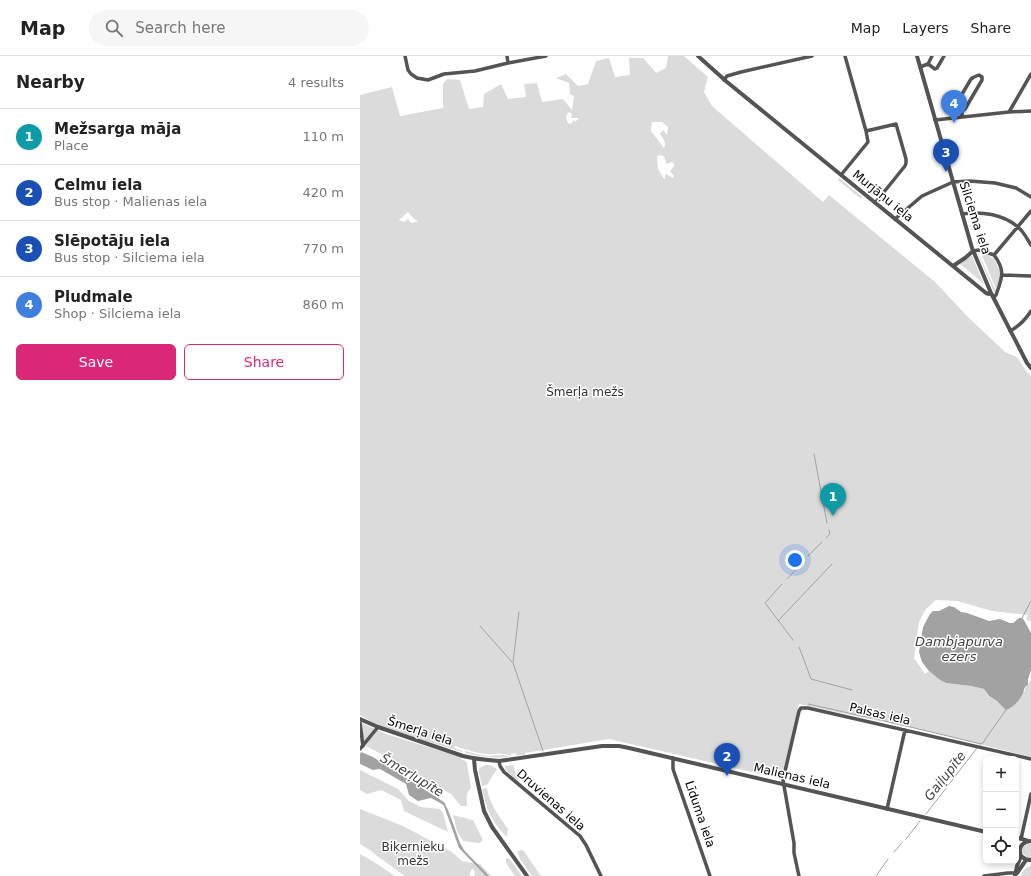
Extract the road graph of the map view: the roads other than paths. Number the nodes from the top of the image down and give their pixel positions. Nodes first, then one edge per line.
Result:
1 (405, 56) edge
2 (507, 56) edge
3 (546, 56) edge
4 (698, 56) edge
5 (812, 56) edge
6 (845, 56) edge
7 (917, 56) edge
8 (932, 56) edge
9 (944, 56) edge
10 (535, 57) edge
11 (508, 63) junction
12 (928, 64) junction
13 (920, 67) junction
14 (1031, 74) edge
15 (724, 80) junction
16 (962, 111) junction
17 (1031, 111) edge
18 (1009, 112) junction
19 (962, 117) junction
20 (935, 120) junction
21 (866, 131) junction
22 (841, 176) junction
23 (953, 182) junction
24 (1031, 197) edge
25 (875, 203) junction
26 (1031, 211) edge
27 (962, 214) junction
28 (895, 219) junction
29 (1018, 228) junction
30 (1031, 245) edge
31 (973, 251) junction
32 (994, 256) junction
33 (953, 266) junction
34 (1003, 275) junction
35 (1031, 276) edge
36 (993, 295) junction
37 (1031, 311) edge
38 (1010, 331) junction
39 (1028, 361) edge
40 (1031, 368) edge
41 (360, 719) edge
42 (360, 723) edge
43 (378, 727) junction
44 (905, 730) junction
45 (361, 747) edge
46 (674, 758) junction
47 (474, 759) junction
48 (1031, 759) edge
49 (498, 761) junction
50 (784, 784) junction
51 (1031, 794) edge
52 (887, 809) junction
53 (983, 831) edge
54 (1021, 839) joint
55 (1030, 841) edge
56 (1021, 845) joint
57 (1021, 856) junction
58 (1029, 860) edge
59 (1016, 875) edge
60 (527, 876) edge
61 (601, 876) edge
62 (710, 876) edge
63 (799, 876) edge
64 (984, 876) edge

1 - 11 street
2 - 11 street
3 - 10 street
4 - 15 street, Murjāņu iela
5 - 15 street
6 - 21 street
7 - 13 street, Silciema iela
8 - 12 street
9 - 12 street
10 - 11 street
12 - 13 street
13 - 20 street, Silciema iela
14 - 18 street
15 - 22 street, Murjāņu iela
16 - 16 street
16 - 19 street
17 - 18 street
18 - 19 street
19 - 20 street
20 - 23 street, Silciema iela
21 - 22 street
21 - 25 street
22 - 25 street, Murjāņu iela
23 - 24 street
23 - 27 street, Silciema iela
23 - 28 street
25 - 28 street, Murjāņu iela
26 - 29 street
27 - 29 street
27 - 31 street, Silciema iela
28 - 33 street, Murjāņu iela
29 - 30 street
29 - 32 street
31 - 32 street
31 - 33 street
31 - 36 street, Silciema iela
32 - 34 street
33 - 36 street, Murjāņu iela
34 - 35 street
34 - 36 street
36 - 38 street
37 - 38 street
38 - 39 street
39 - 40 street
41 - 43 street, Šmerļa iela
42 - 45 street
43 - 45 street
43 - 47 street, Šmerļa iela
44 - 48 street, Palsas iela
44 - 50 street, Palsas iela
44 - 52 street
46 - 49 street, Malienas iela
46 - 50 street, Malienas iela
46 - 62 street, Līduma iela
47 - 49 street, Malienas iela
47 - 60 street
49 - 61 street, Druvienas iela
50 - 52 street, Malienas iela
50 - 63 street
51 - 54 street
52 - 53 street, Malienas iela
54 - 55 street
55 - 56 street
56 - 57 street
57 - 58 street
57 - 59 street
58 - 59 street
59 - 64 street

